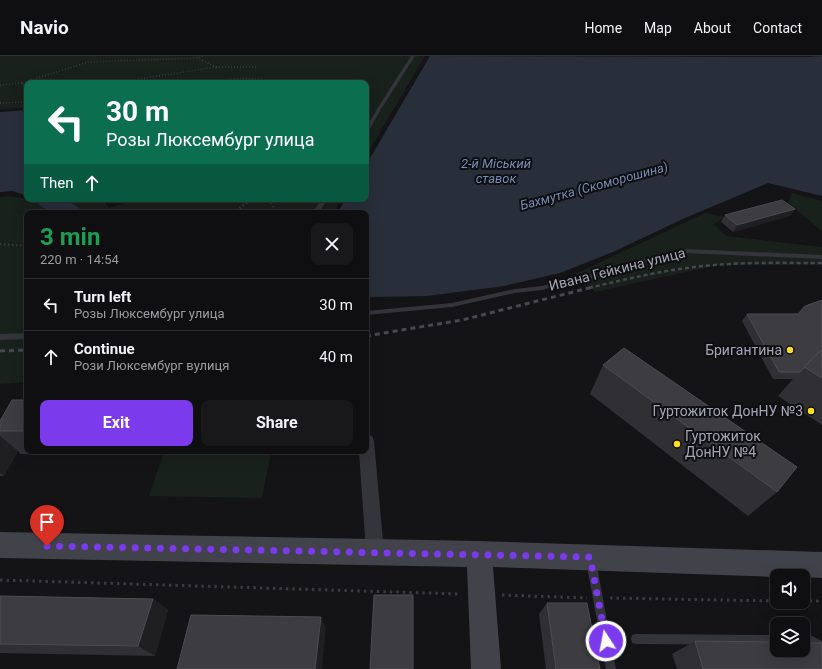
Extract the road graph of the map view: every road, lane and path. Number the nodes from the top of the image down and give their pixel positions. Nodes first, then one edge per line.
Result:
1 (203, 56) edge
2 (413, 56) edge
3 (197, 58) junction
4 (258, 66) dead end
5 (216, 67) junction
6 (31, 80) edge
7 (133, 80) edge
8 (220, 80) edge
9 (263, 80) edge
10 (22, 83) edge
11 (0, 85) edge
12 (24, 102) edge
13 (0, 103) edge
14 (369, 127) edge
15 (248, 202) edge
16 (237, 210) edge
17 (0, 244) edge
18 (24, 246) edge
19 (822, 257) edge
20 (369, 313) edge
21 (24, 336) edge
22 (0, 337) edge
23 (367, 454) edge
24 (0, 544) edge
25 (375, 552) junction
26 (478, 554) junction
27 (590, 557) junction
28 (822, 565) edge
29 (0, 580) edge
30 (482, 594) junction
31 (598, 598) junction
32 (770, 601) edge
33 (810, 601) edge
34 (822, 601) edge
35 (636, 639) dead end
36 (770, 640) edge
37 (810, 641) edge
38 (822, 647) edge
39 (486, 669) edge
40 (611, 669) edge

1 - 3 path
2 - 14 lane
3 - 5 path
3 - 6 path
4 - 5 path
5 - 7 path
8 - 9 path
10 - 11 path
12 - 13 path
15 - 16 path
17 - 18 path
19 - 20 lane, Ивана Гейкина улица
21 - 22 lane
23 - 25 street
24 - 25 street
25 - 26 street
26 - 27 street
26 - 30 street
27 - 28 street
27 - 31 lane
29 - 30 path
30 - 31 path
30 - 39 street
31 - 32 path
31 - 40 lane
33 - 34 path
35 - 36 lane
37 - 38 lane

